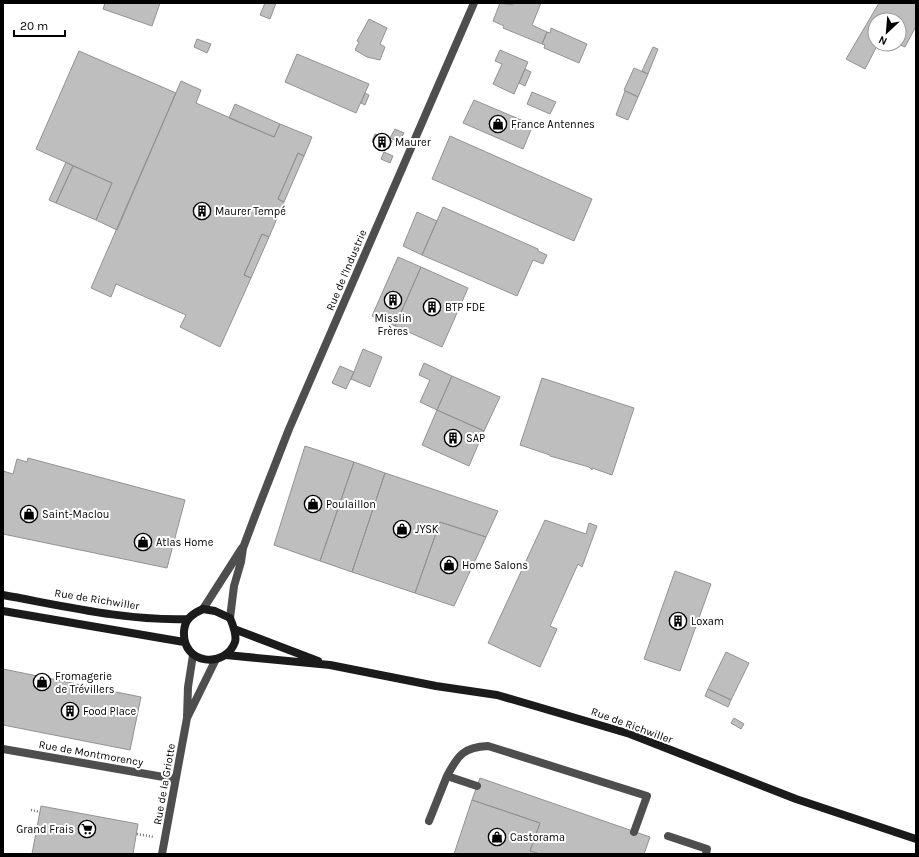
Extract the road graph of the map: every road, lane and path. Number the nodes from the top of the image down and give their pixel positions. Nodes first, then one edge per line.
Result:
1 (474, 3) edge
2 (243, 548) junction
3 (3, 595) edge
4 (203, 609) junction
5 (3, 611) edge
6 (230, 618) junction
7 (188, 619) junction
8 (234, 629) junction
9 (184, 642) junction
10 (193, 655) junction
11 (226, 655) junction
12 (216, 659) junction
13 (330, 665) junction
14 (187, 718) junction
15 (3, 749) edge
16 (447, 776) junction
17 (175, 779) junction
18 (477, 786) dead end
19 (31, 810) dead end
20 (40, 812) dead end
21 (428, 821) dead end
22 (634, 832) dead end
23 (136, 834) dead end
24 (668, 836) dead end
25 (154, 837) dead end
26 (916, 839) edge
27 (162, 854) edge
28 (706, 854) edge

1 - 2 street, Rue de l'Industrie
2 - 4 street, Rue de l'Industrie
2 - 6 street, Rue de l'Industrie
3 - 7 main road, Rue de Richwiller
4 - 6 main road
4 - 7 main road
5 - 9 main road
6 - 8 main road
7 - 9 main road
8 - 11 main road
8 - 13 main road, Rue de Richwiller
9 - 10 main road
10 - 12 main road
10 - 14 street, Rue de la Griotte
11 - 12 main road
11 - 13 main road, Rue de Richwiller
12 - 14 street, Rue de la Griotte
13 - 26 main road, Rue de Richwiller
14 - 17 street, Rue de la Griotte
15 - 17 street, Rue de Montmorency
16 - 18 street
16 - 21 street
16 - 22 street
17 - 27 street, Rue de la Griotte
19 - 20 path
23 - 25 path
24 - 28 street

